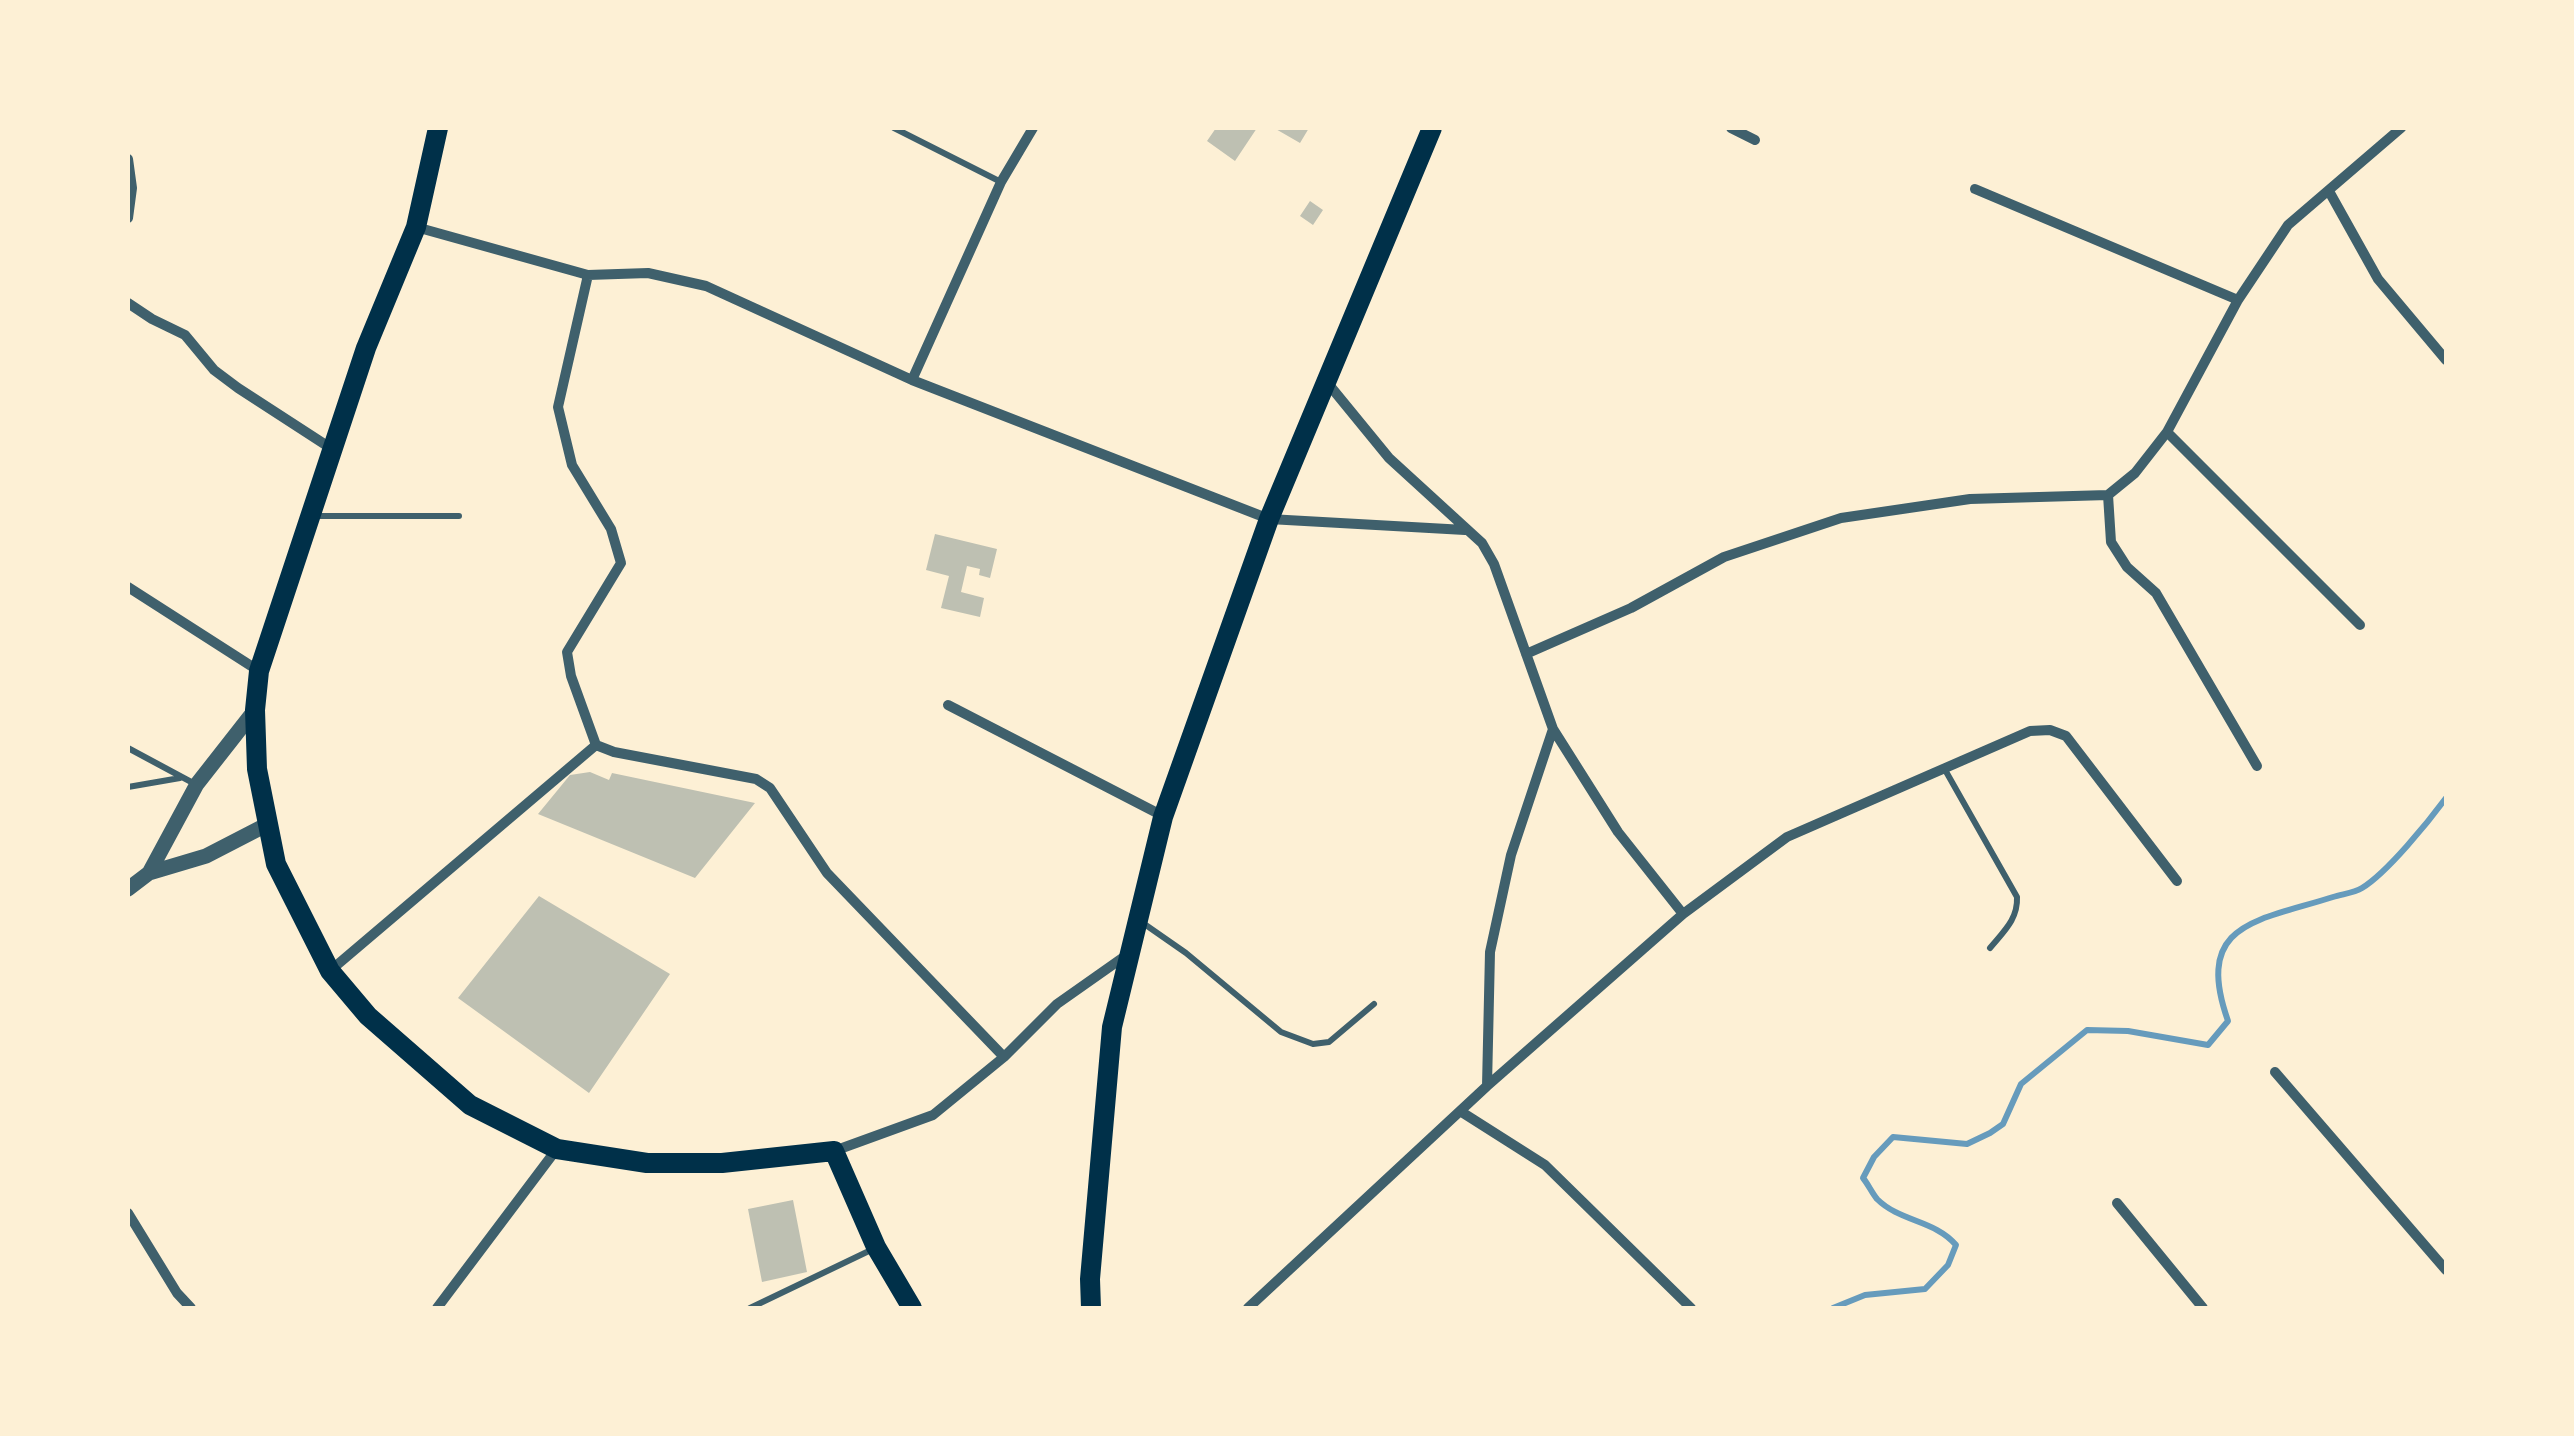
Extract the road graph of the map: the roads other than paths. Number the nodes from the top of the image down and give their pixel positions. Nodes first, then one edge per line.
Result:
1 (438, 128) edge
2 (894, 128) edge
3 (1033, 128) edge
4 (1432, 128) edge
5 (1730, 128) edge
6 (2396, 129) edge
7 (1755, 140) dead end
8 (128, 160) edge
9 (1002, 182) junction
10 (1975, 189) dead end
11 (2330, 192) junction
12 (128, 218) edge
13 (416, 228) junction
14 (588, 274) junction
15 (2238, 300) junction
16 (128, 303) edge
17 (2446, 360) edge
18 (912, 380) junction
19 (1326, 380) junction
20 (2167, 432) junction
21 (333, 450) junction
22 (2108, 495) junction
23 (312, 516) junction
24 (459, 516) dead end
25 (1269, 518) junction
26 (1465, 530) junction
27 (128, 587) edge
28 (2360, 625) dead end
29 (1526, 654) junction
30 (259, 671) junction
31 (948, 705) dead end
32 (255, 710) junction
33 (1553, 729) junction
34 (596, 745) junction
35 (128, 748) edge
36 (2257, 766) dead end
37 (1944, 768) junction
38 (190, 781) junction
39 (128, 788) edge
40 (1164, 817) junction
41 (268, 824) junction
42 (149, 874) junction
43 (2176, 881) dead end
44 (128, 889) edge
45 (1683, 914) junction
46 (1138, 920) junction
47 (1990, 948) dead end
48 (1130, 953) junction
49 (330, 971) junction
50 (1374, 1004) dead end
51 (1004, 1057) junction
52 (2275, 1072) dead end
53 (1487, 1086) junction
54 (1460, 1111) junction
55 (557, 1149) junction
56 (834, 1151) junction
57 (2117, 1203) dead end
58 (128, 1213) edge
59 (876, 1247) junction
60 (2446, 1270) edge
61 (192, 1308) edge
62 (438, 1308) edge
63 (750, 1308) edge
64 (912, 1308) edge
65 (1091, 1308) edge
66 (1248, 1308) edge
67 (1690, 1308) edge
68 (2203, 1308) edge

1 - 13 main road
2 - 9 lane
3 - 9 street
4 - 19 main road
5 - 7 street
6 - 11 street
8 - 12 street
9 - 18 street
10 - 15 street
11 - 15 street
11 - 17 street
13 - 14 street
13 - 21 main road
14 - 18 street
14 - 34 street
15 - 20 street
16 - 21 street
18 - 25 street
19 - 25 main road
19 - 26 street
20 - 22 street
20 - 28 street
21 - 23 main road
22 - 29 street
22 - 36 street
23 - 24 lane
23 - 30 main road
25 - 26 street
25 - 40 main road
26 - 29 street
27 - 30 street
29 - 33 street
30 - 32 main road
31 - 40 street
32 - 38 street
32 - 41 main road
33 - 45 street
33 - 53 street
34 - 49 street
34 - 51 street
35 - 38 lane
37 - 43 street
37 - 45 street
37 - 47 lane
38 - 39 lane
38 - 42 street
40 - 46 main road
41 - 42 street
41 - 49 main road
42 - 44 street
45 - 53 street
46 - 48 main road
46 - 50 lane
48 - 51 street
48 - 65 main road
49 - 55 main road
51 - 56 street
52 - 60 street
53 - 54 street
54 - 66 street
54 - 67 street
55 - 56 main road
55 - 62 street
56 - 59 main road
57 - 68 street
58 - 61 street
59 - 63 lane
59 - 64 main road

